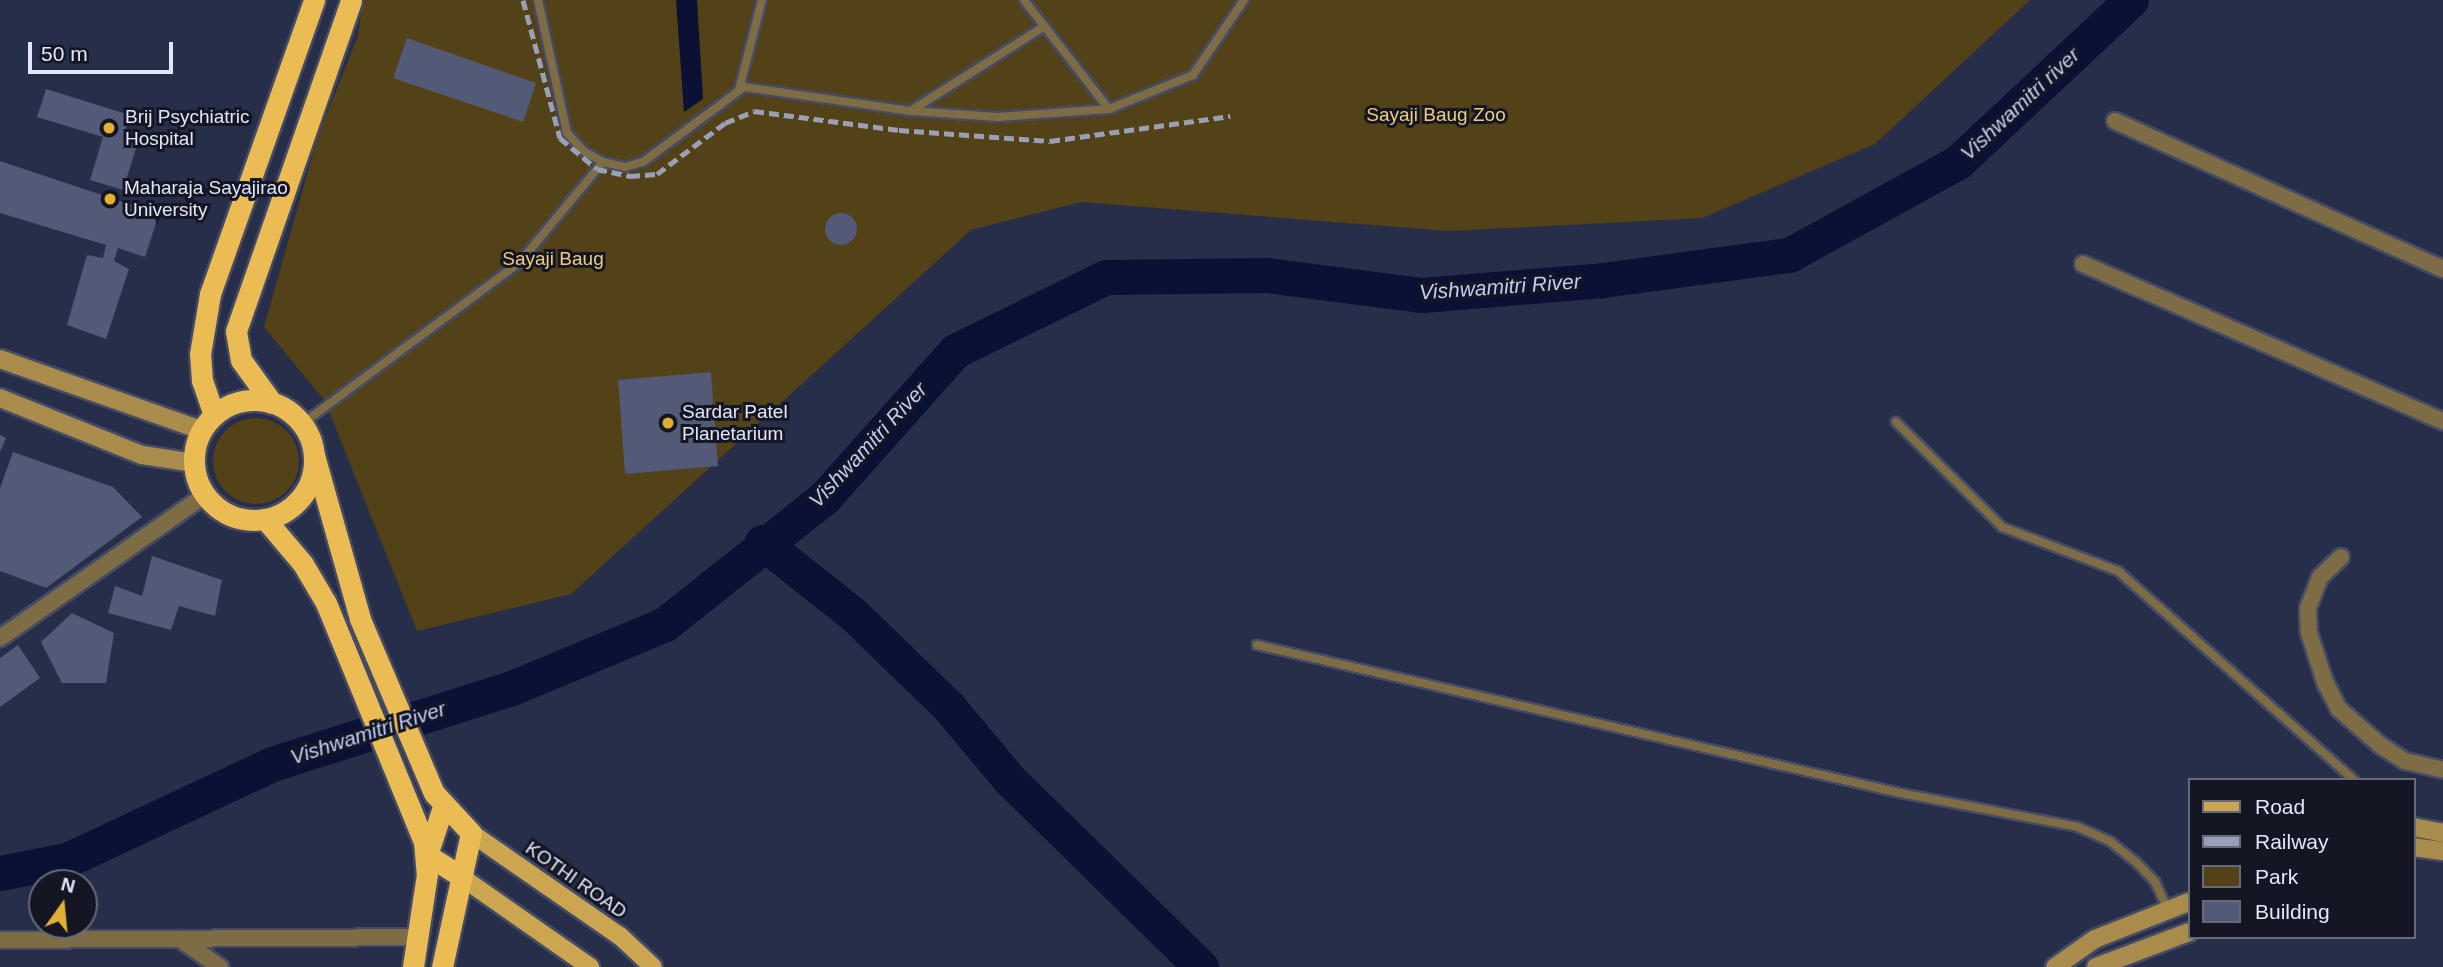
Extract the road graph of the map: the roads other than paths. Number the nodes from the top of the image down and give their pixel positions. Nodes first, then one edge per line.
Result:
1 (314, 0) edge
2 (351, 0) edge
3 (538, 0) edge
4 (762, 0) edge
5 (1024, 0) edge
6 (1244, 0) edge
7 (1045, 26) junction
8 (739, 90) junction
9 (1109, 109) junction
10 (911, 111) junction
11 (2115, 121) dead end
12 (604, 162) junction
13 (2083, 264) dead end
14 (2443, 269) edge
15 (0, 359) edge
16 (0, 398) edge
17 (272, 403) junction
18 (2443, 421) edge
19 (208, 422) junction
20 (1896, 422) dead end
21 (302, 424) junction
22 (314, 455) junction
23 (194, 463) junction
24 (205, 495) junction
25 (265, 519) junction
26 (2342, 556) dead end
27 (0, 638) edge
28 (1257, 645) dead end
29 (2443, 770) edge
30 (2352, 778) edge
31 (438, 800) junction
32 (2415, 827) edge
33 (471, 833) junction
34 (2443, 833) edge
35 (2417, 843) edge
36 (2443, 851) edge
37 (427, 855) junction
38 (460, 876) junction
39 (2188, 902) edge
40 (2168, 910) junction
41 (2188, 932) edge
42 (418, 937) junction
43 (180, 939) junction
44 (0, 940) edge
45 (2076, 951) junction
46 (220, 967) edge
47 (413, 967) edge
48 (442, 967) edge
49 (590, 967) edge
50 (653, 967) edge
51 (2055, 967) edge
52 (2086, 967) edge
53 (2096, 967) edge

1 - 19 highway
2 - 17 highway
3 - 12 lane
4 - 8 lane
5 - 7 lane
6 - 9 lane
7 - 9 lane
7 - 10 lane
8 - 10 lane
8 - 12 lane
9 - 10 lane
11 - 14 street
12 - 21 lane
13 - 18 street
15 - 19 main road
16 - 23 main road
17 - 19 highway
17 - 21 highway
19 - 23 highway
20 - 30 lane
21 - 22 highway
22 - 25 highway
22 - 31 highway
23 - 24 highway
24 - 25 highway
24 - 27 street
25 - 37 highway
26 - 29 street
28 - 40 lane
31 - 33 highway
31 - 37 highway
32 - 34 main road
33 - 38 highway
33 - 50 main road, KOTHI ROAD
35 - 36 main road
37 - 38 highway
37 - 42 highway
38 - 48 highway
38 - 49 main road
39 - 40 main road
40 - 45 main road
41 - 53 main road
42 - 43 street
42 - 47 highway
43 - 44 street
43 - 46 street
45 - 51 main road
45 - 52 main road

